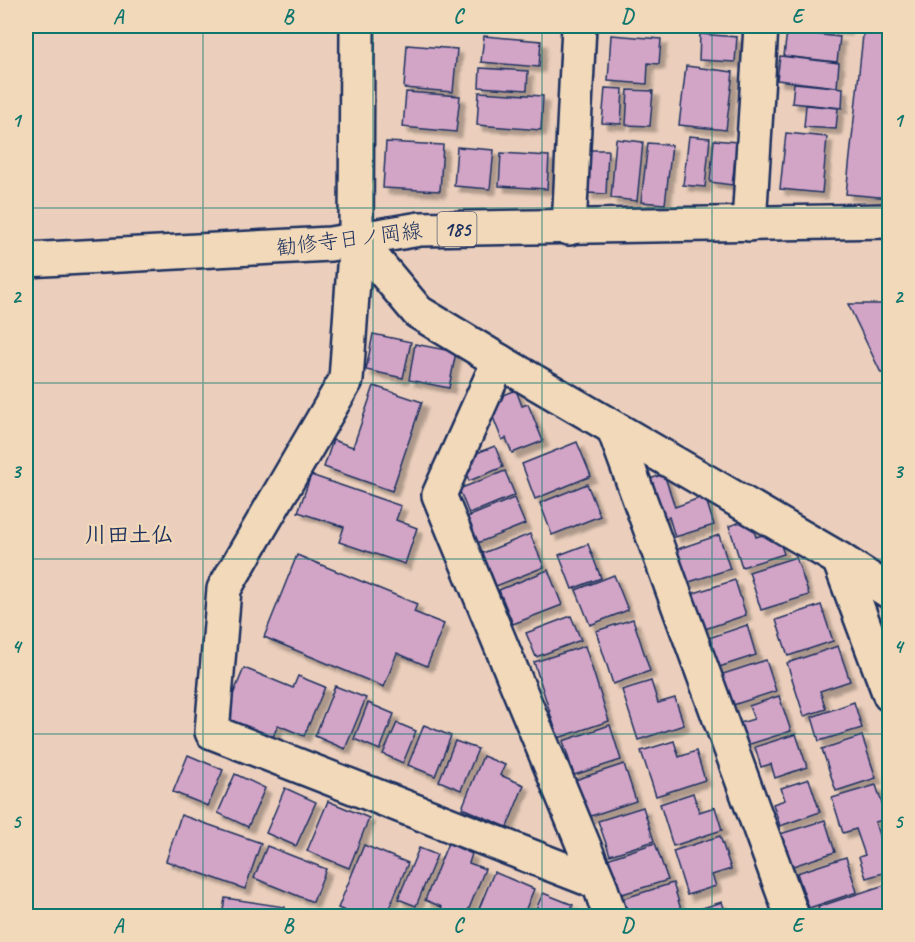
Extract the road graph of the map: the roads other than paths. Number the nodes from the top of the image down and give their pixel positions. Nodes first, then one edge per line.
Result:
1 (357, 26) edge
2 (579, 26) edge
3 (761, 26) edge
4 (890, 221) edge
5 (749, 224) junction
6 (569, 228) junction
7 (356, 238) junction
8 (26, 260) edge
9 (499, 361) junction
10 (614, 429) junction
11 (839, 559) junction
12 (890, 592) edge
13 (890, 695) edge
14 (599, 883) junction
15 (610, 916) edge
16 (792, 916) edge

1 - 7 street
2 - 6 street
3 - 5 street
4 - 5 street, 勧修寺日ノ岡線 / 185
5 - 6 street, 勧修寺日ノ岡線 / 185
6 - 7 street, 勧修寺日ノ岡線 / 185
7 - 8 street, 勧修寺日ノ岡線 / 185
7 - 9 street
7 - 14 street
9 - 10 street
9 - 14 street
10 - 11 street
10 - 16 street
11 - 12 street
11 - 13 street
14 - 15 street

